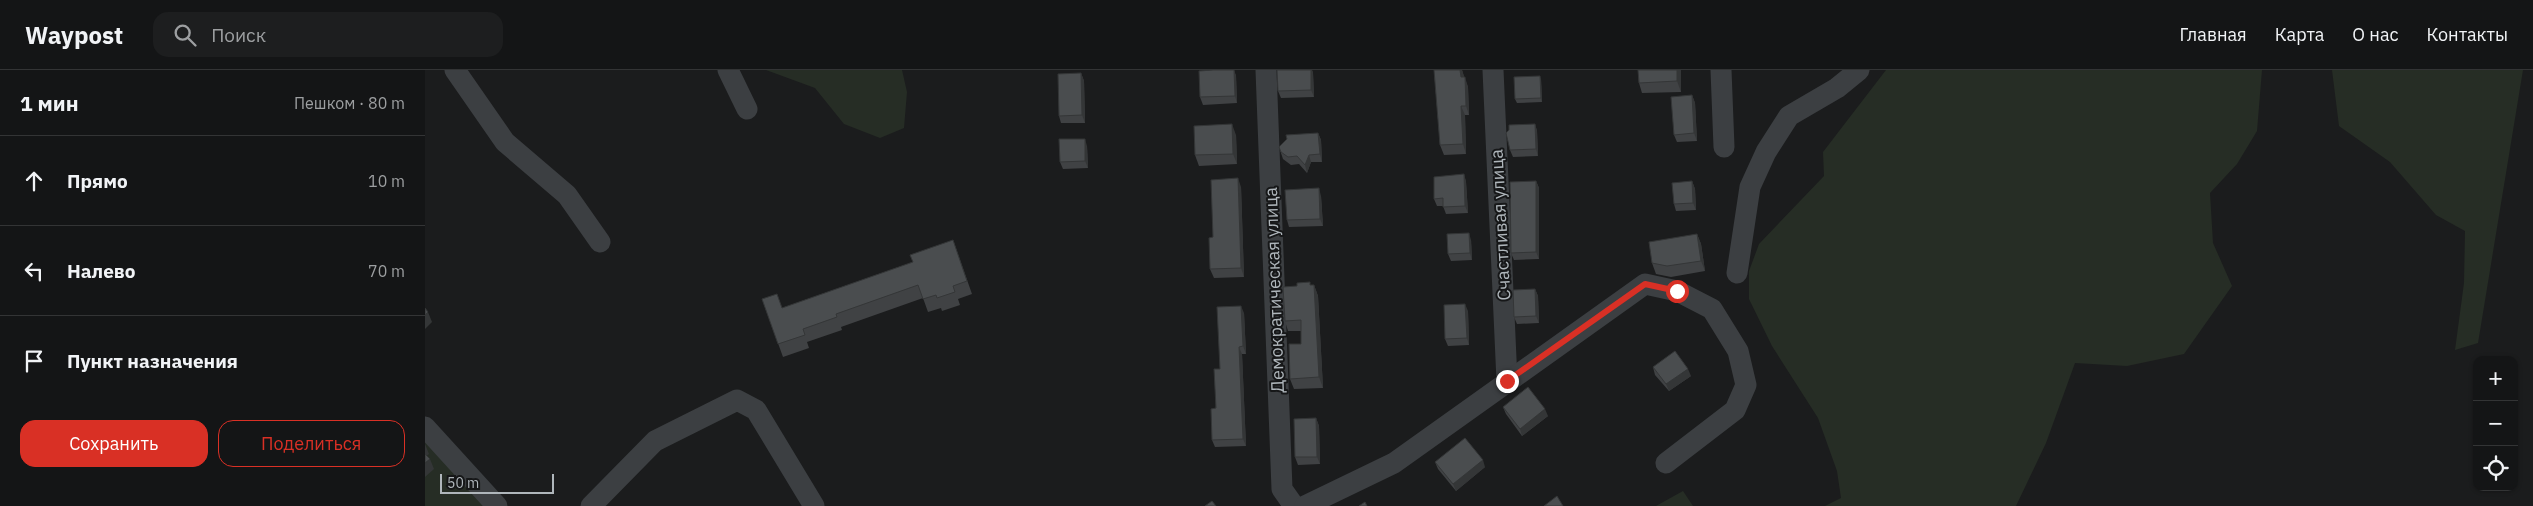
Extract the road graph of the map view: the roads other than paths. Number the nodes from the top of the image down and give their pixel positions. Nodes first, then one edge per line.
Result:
1 (455, 70) edge
2 (727, 70) edge
3 (1265, 70) edge
4 (1493, 70) edge
5 (1721, 70) edge
6 (1859, 70) edge
7 (747, 109) dead end
8 (1724, 147) dead end
9 (600, 242) dead end
10 (1737, 273) dead end
11 (1507, 381) junction
12 (425, 427) edge
13 (1666, 462) dead end
14 (497, 506) edge
15 (591, 506) edge
16 (814, 506) edge
17 (1295, 506) edge
18 (1305, 506) edge

1 - 9 street
2 - 7 street
3 - 17 street, Демократическая улица
4 - 11 street, Счастливая улица
5 - 8 street
6 - 10 street
11 - 13 street
11 - 18 street
12 - 14 street
15 - 16 street

